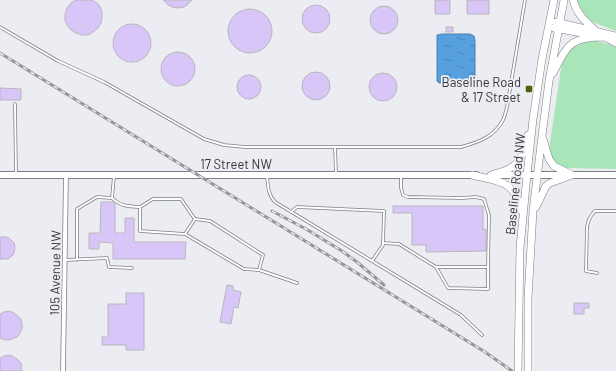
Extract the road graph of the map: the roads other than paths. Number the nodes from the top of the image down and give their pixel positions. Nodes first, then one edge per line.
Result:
1 (525, 0) edge
2 (554, 0) edge
3 (564, 0) edge
4 (574, 0) edge
5 (549, 24) junction
6 (559, 26) junction
7 (0, 27) edge
8 (596, 31) junction
9 (616, 36) edge
10 (605, 37) junction
11 (616, 43) edge
12 (550, 81) junction
13 (15, 104) dead end
14 (533, 119) junction
15 (542, 136) junction
16 (335, 147) junction
17 (66, 174) junction
18 (0, 175) edge
19 (16, 175) junction
20 (114, 175) junction
21 (266, 175) junction
22 (336, 175) junction
23 (401, 175) junction
24 (472, 175) junction
25 (491, 175) junction
26 (527, 175) junction
27 (537, 175) junction
28 (572, 175) junction
29 (616, 175) edge
30 (112, 198) junction
31 (140, 208) junction
32 (533, 211) junction
33 (616, 211) edge
34 (291, 212) junction
35 (523, 216) junction
36 (195, 219) junction
37 (185, 234) junction
38 (383, 243) junction
39 (65, 260) junction
40 (77, 260) junction
41 (372, 261) junction
42 (436, 267) junction
43 (488, 267) junction
44 (132, 268) dead end
45 (259, 270) junction
46 (597, 273) dead end
47 (297, 283) dead end
48 (482, 335) dead end
49 (63, 371) edge
50 (518, 371) edge
51 (528, 371) edge

1 - 16 lane
2 - 5 main road, Baseline Road NW
3 - 6 main road, Baseline Road NW
4 - 8 main road
5 - 6 main road
5 - 14 main road, Baseline Road NW
6 - 8 main road
6 - 10 main road
6 - 12 main road, Baseline Road NW
7 - 16 lane
8 - 9 main road
10 - 11 main road
10 - 12 main road
12 - 15 main road, Baseline Road NW
13 - 19 lane
14 - 25 main road
14 - 26 main road, Baseline Road NW
15 - 27 main road, Baseline Road NW
15 - 28 main road
16 - 22 lane
17 - 19 main road, 17 Street NW
17 - 20 main road, 17 Street NW
17 - 39 street, 105 Avenue NW
18 - 19 main road, 17 Street NW
20 - 21 main road, 17 Street NW
20 - 30 lane
21 - 22 main road, 17 Street NW
21 - 34 lane
22 - 23 main road, 17 Street NW
23 - 24 main road, 17 Street NW
23 - 43 lane
24 - 25 main road, 17 Street NW
24 - 35 main road
25 - 26 main road
26 - 27 main road
26 - 35 main road, Baseline Road NW
27 - 28 main road
27 - 32 main road, Baseline Road NW
28 - 29 main road
28 - 32 main road
30 - 31 lane
30 - 40 lane
31 - 36 lane
31 - 37 lane
32 - 51 main road, Baseline Road NW
33 - 46 lane
34 - 38 lane
34 - 41 lane
35 - 50 main road, Baseline Road NW
36 - 37 lane
36 - 45 lane
37 - 45 lane
38 - 41 lane
38 - 42 lane
39 - 40 lane
39 - 49 street, 105 Avenue NW
40 - 44 lane
41 - 48 lane
42 - 43 lane
42 - 43 lane
45 - 47 lane

